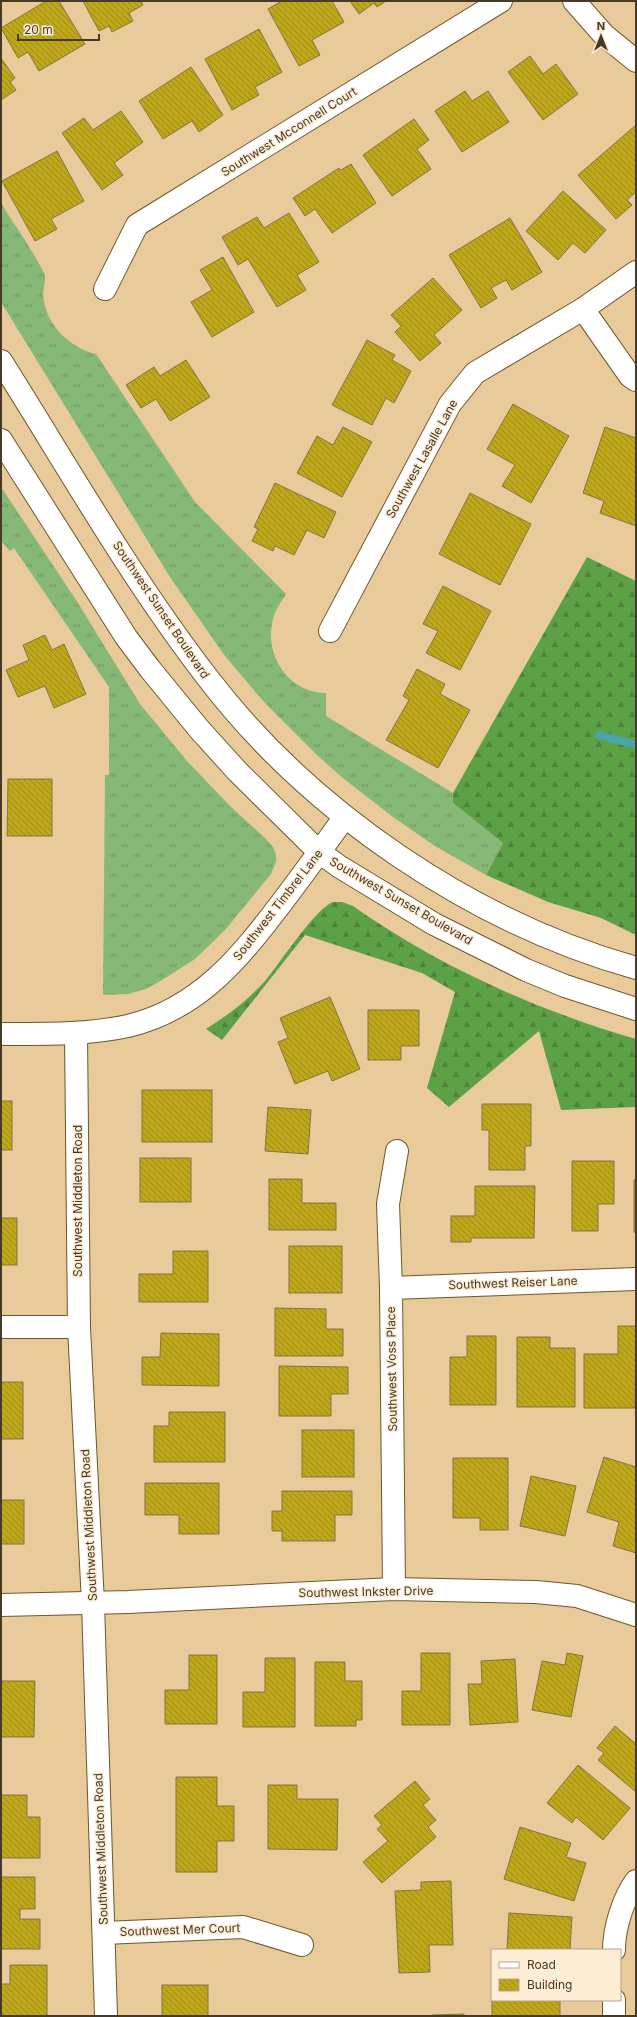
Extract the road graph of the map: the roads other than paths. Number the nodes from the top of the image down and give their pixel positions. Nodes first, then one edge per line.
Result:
1 (501, 1) edge
2 (574, 1) edge
3 (636, 61) edge
4 (636, 272) edge
5 (105, 289) dead end
6 (583, 309) junction
7 (1, 361) edge
8 (636, 380) edge
9 (1, 440) edge
10 (330, 631) dead end
11 (344, 818) junction
12 (319, 852) junction
13 (636, 968) edge
14 (636, 1009) edge
15 (1, 1034) edge
16 (76, 1034) junction
17 (397, 1151) dead end
18 (636, 1279) edge
19 (391, 1288) junction
20 (1, 1327) edge
21 (78, 1327) junction
22 (394, 1589) junction
23 (93, 1603) junction
24 (1, 1605) edge
25 (636, 1616) edge
26 (636, 1881) edge
27 (104, 1933) junction
28 (302, 1945) dead end
29 (614, 1949) edge
30 (614, 2001) edge
31 (106, 2016) edge
32 (614, 2016) edge

1 - 5 street, Southwest Mcconnell Court
2 - 3 street
4 - 6 street, Southwest Lasalle Lane
6 - 8 street
6 - 10 street, Southwest Lasalle Lane
7 - 11 street, Southwest Sunset Boulevard
9 - 12 street, Southwest Sunset Boulevard
11 - 12 street, Southwest Timbrel Lane
11 - 13 street, Southwest Sunset Boulevard
12 - 14 street, Southwest Sunset Boulevard
12 - 16 street, Southwest Timbrel Lane
15 - 16 street, Southwest Timbrel Lane
16 - 21 street, Southwest Middleton Road
17 - 19 street, Southwest Voss Place
18 - 19 street, Southwest Reiser Lane
19 - 22 street, Southwest Voss Place
20 - 21 street
21 - 23 street, Southwest Middleton Road
22 - 23 street, Southwest Inkster Drive
22 - 25 street, Southwest Inkster Drive
23 - 24 street, Southwest Inkster Drive
23 - 27 street, Southwest Middleton Road
26 - 29 street
27 - 28 street, Southwest Mer Court
27 - 31 street, Southwest Middleton Road
30 - 32 street

